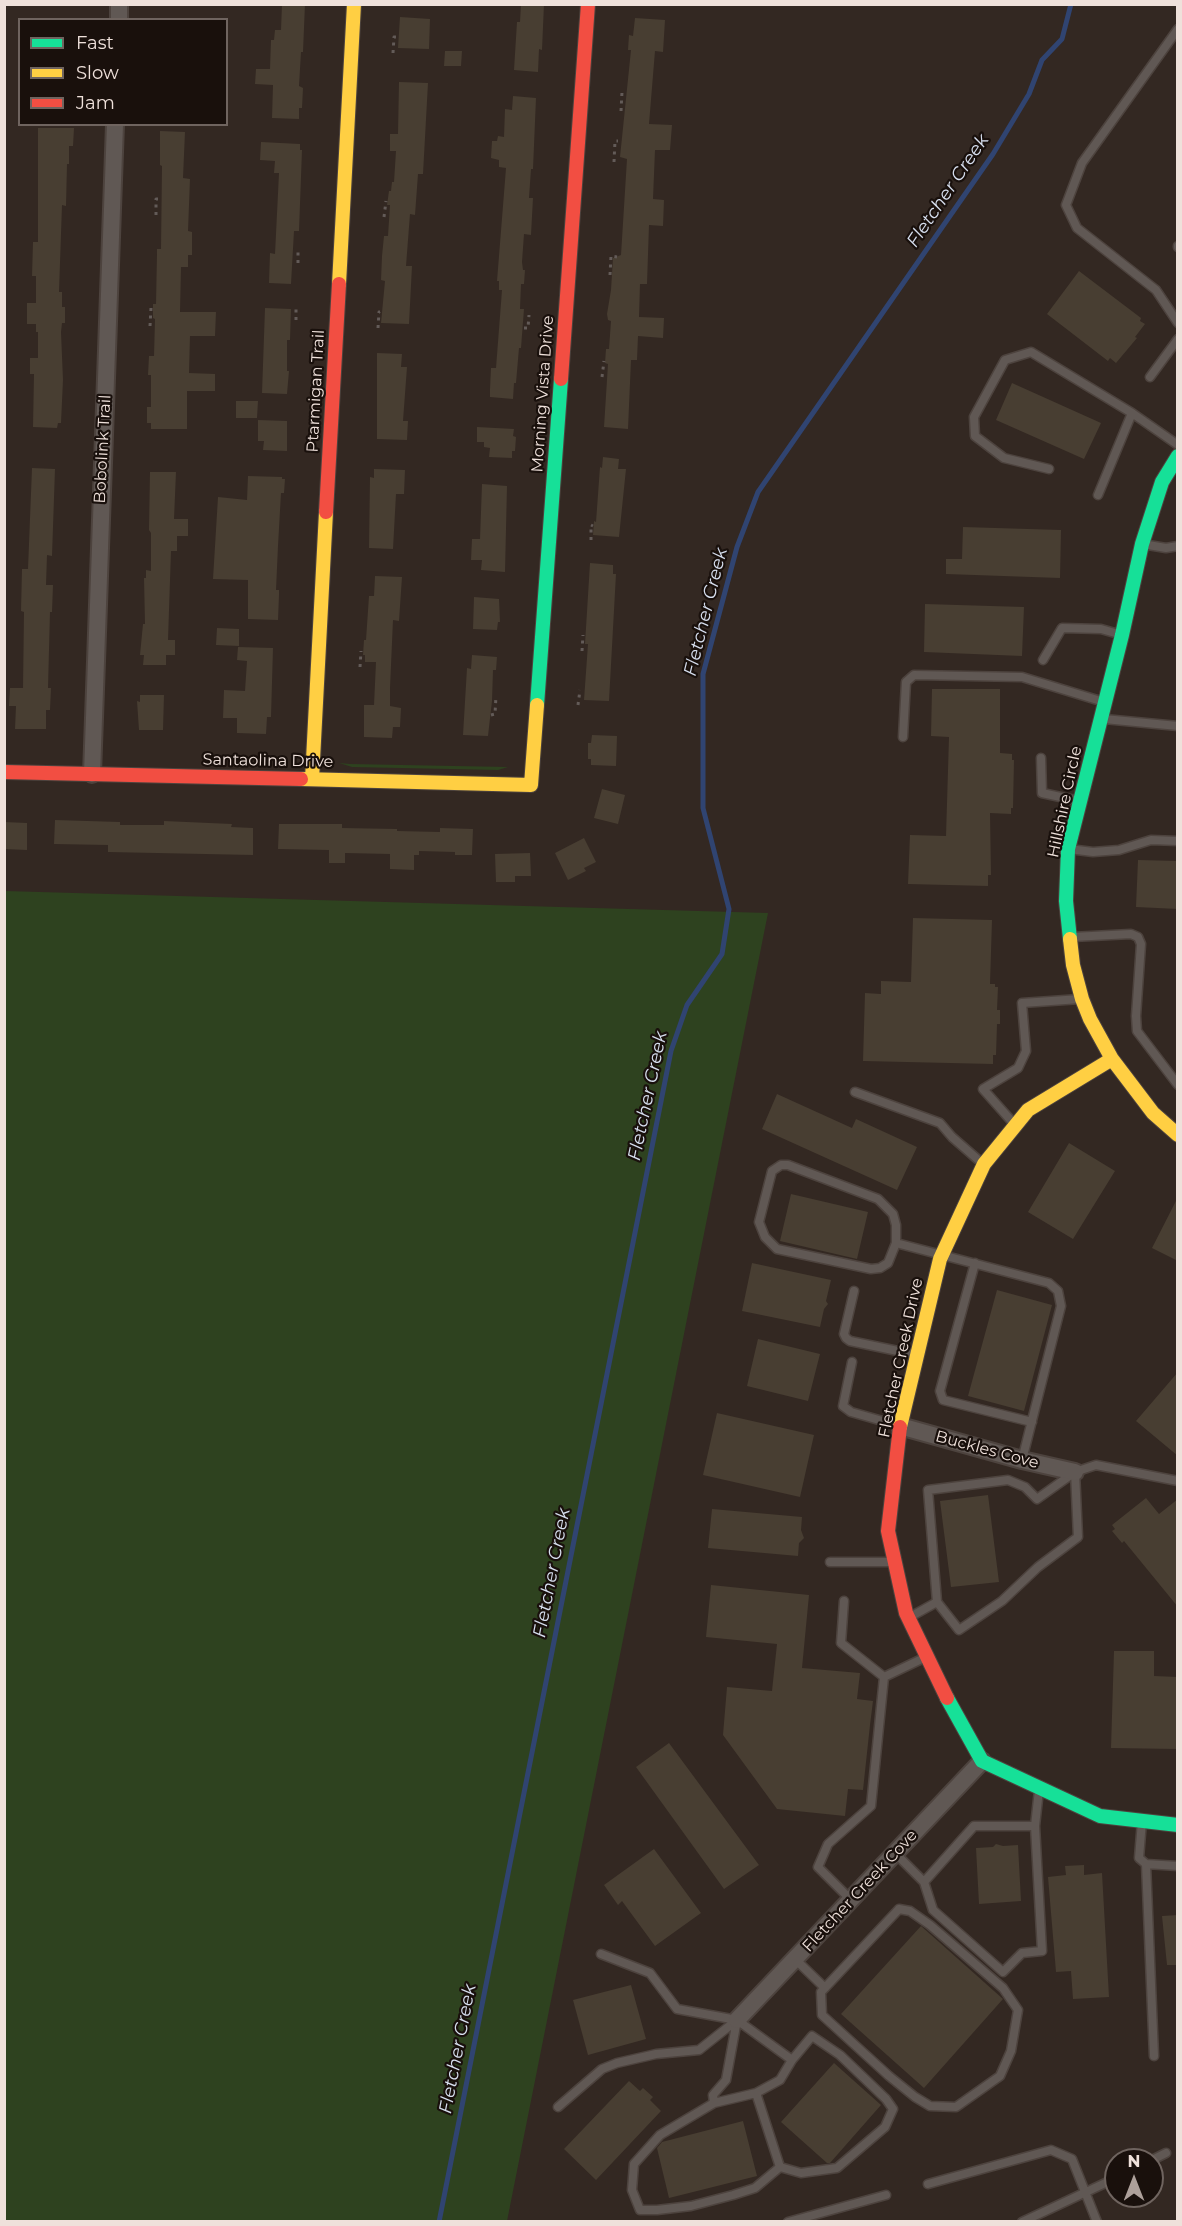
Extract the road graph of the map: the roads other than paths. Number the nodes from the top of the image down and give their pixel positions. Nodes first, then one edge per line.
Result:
1 (354, 4) edge
2 (588, 4) edge
3 (1178, 30) edge
4 (115, 126) edge
5 (1178, 323) edge
6 (1178, 339) edge
7 (1150, 377) dead end
8 (1132, 413) junction
9 (1178, 445) edge
10 (1176, 461) edge
11 (1049, 469) dead end
12 (1098, 495) dead end
13 (1142, 544) junction
14 (1178, 546) edge
15 (1122, 635) junction
16 (1043, 660) dead end
17 (1104, 702) junction
18 (1100, 718) junction
19 (1178, 726) edge
20 (903, 737) dead end
21 (1041, 758) dead end
22 (4, 772) edge
23 (92, 774) junction
24 (312, 779) junction
25 (531, 785) joint
26 (1079, 801) junction
27 (1178, 841) edge
28 (1068, 849) junction
29 (1069, 937) junction
30 (1082, 999) junction
31 (1112, 1059) junction
32 (1178, 1085) edge
33 (855, 1092) dead end
34 (1016, 1126) junction
35 (1178, 1135) edge
36 (984, 1164) junction
37 (896, 1243) junction
38 (942, 1255) junction
39 (975, 1263) junction
40 (854, 1290) dead end
41 (917, 1355) junction
42 (852, 1362) dead end
43 (1032, 1422) junction
44 (900, 1426) junction
45 (1022, 1460) junction
46 (1075, 1472) junction
47 (1178, 1481) edge
48 (830, 1562) dead end
49 (895, 1562) junction
50 (844, 1601) dead end
51 (937, 1602) junction
52 (908, 1618) junction
53 (926, 1657) junction
54 (884, 1677) junction
55 (982, 1761) junction
56 (1039, 1788) junction
57 (1142, 1821) junction
58 (1178, 1825) edge
59 (1035, 1826) junction
60 (895, 1853) junction
61 (1146, 1864) junction
62 (1178, 1866) edge
63 (924, 1882) junction
64 (850, 1900) junction
65 (601, 1954) dead end
66 (795, 1959) junction
67 (825, 1988) junction
68 (737, 2020) junction
69 (1154, 2056) dead end
70 (792, 2060) junction
71 (756, 2093) junction
72 (714, 2103) junction
73 (558, 2107) dead end
74 (780, 2167) junction
75 (928, 2184) dead end
76 (1104, 2184) edge
77 (1087, 2192) junction
78 (886, 2195) dead end
79 (788, 2222) edge
80 (1022, 2222) edge
81 (1097, 2222) edge

1 - 24 street, Ptarmigan Trail
2 - 25 street, Morning Vista Drive
3 - 5 lane
4 - 23 street, Bobolink Trail
6 - 7 lane
8 - 9 lane
8 - 11 lane
8 - 12 lane
10 - 13 street, Hillshire Circle
13 - 14 lane
13 - 15 street, Hillshire Circle
15 - 16 lane
15 - 17 street, Hillshire Circle
17 - 18 street, Hillshire Circle
17 - 20 lane
18 - 19 lane
18 - 26 street, Hillshire Circle
21 - 26 lane
22 - 23 street, Santaolina Drive
23 - 24 street, Santaolina Drive
24 - 25 street, Santaolina Drive
26 - 28 street, Hillshire Circle
27 - 28 lane
28 - 29 street, Hillshire Circle
29 - 30 street, Hillshire Circle
29 - 32 lane
30 - 31 street, Hillshire Circle
30 - 34 lane
31 - 34 street, Fletcher Creek Drive
31 - 35 street, Hillshire Circle
33 - 36 lane
34 - 36 street, Fletcher Creek Drive
36 - 38 street, Fletcher Creek Drive
37 - 37 lane
37 - 38 lane
38 - 39 lane
38 - 41 street, Fletcher Creek Drive
39 - 43 lane
39 - 43 lane
40 - 41 lane
41 - 44 street, Fletcher Creek Drive
42 - 44 lane
43 - 45 lane
44 - 45 street, Buckles Cove
44 - 49 street, Fletcher Creek Drive
45 - 46 street, Buckles Cove
46 - 47 lane
46 - 51 lane
46 - 51 lane
48 - 49 lane
49 - 52 street, Fletcher Creek Drive
50 - 54 lane
51 - 52 lane
52 - 53 street, Fletcher Creek Drive
53 - 54 lane
53 - 55 street, Fletcher Creek Drive
54 - 64 lane
55 - 56 street
55 - 60 street, Fletcher Creek Cove
56 - 57 street
56 - 59 lane
57 - 58 street
57 - 61 lane
59 - 63 lane
59 - 63 lane
60 - 63 lane
60 - 64 street, Fletcher Creek Cove
61 - 62 lane
61 - 69 lane
64 - 66 street, Fletcher Creek Cove
65 - 68 lane
66 - 67 lane
66 - 68 street, Fletcher Creek Cove
67 - 67 lane
68 - 70 lane
68 - 72 lane
68 - 73 lane
70 - 71 lane
70 - 74 lane
71 - 72 lane
71 - 74 lane
72 - 74 lane
75 - 77 lane
76 - 77 lane
77 - 80 lane
77 - 81 lane
78 - 79 lane

